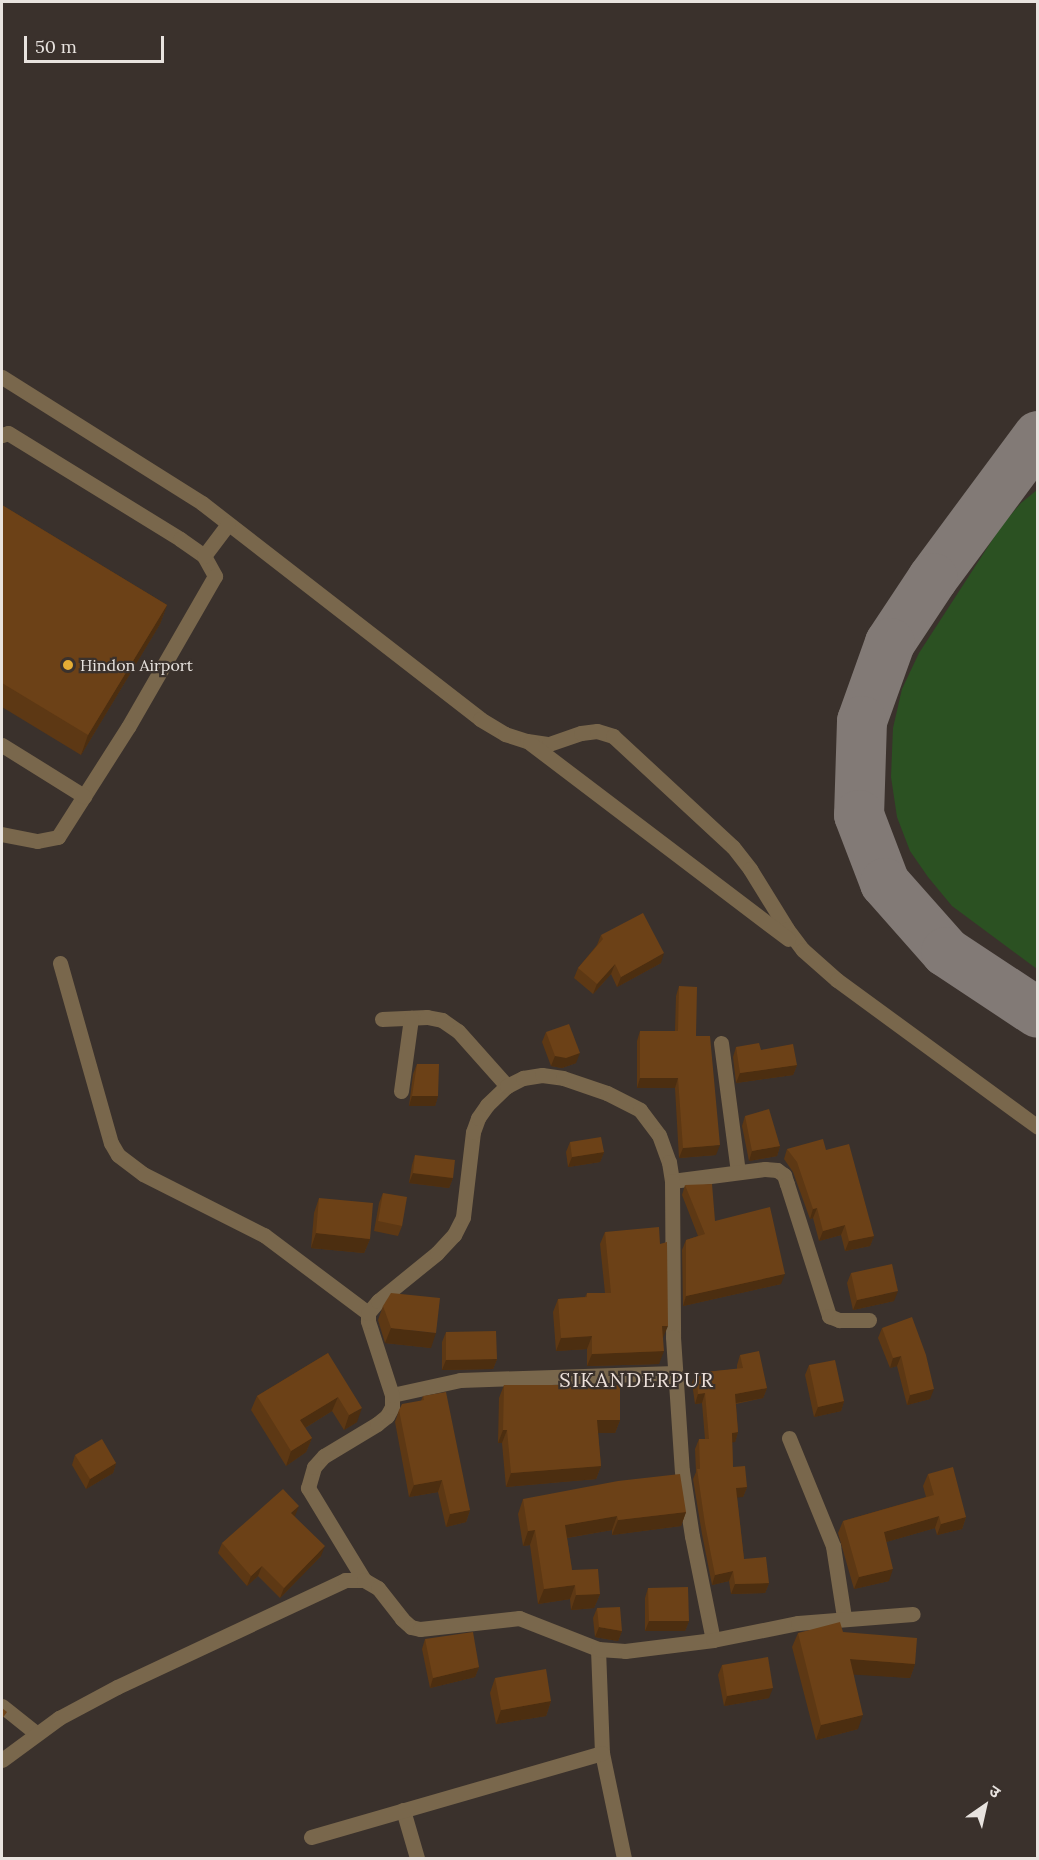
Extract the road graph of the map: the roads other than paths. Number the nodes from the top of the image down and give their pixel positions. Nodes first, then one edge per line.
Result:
1 (2, 377) edge
2 (2, 435) edge
3 (228, 524) junction
4 (204, 556) junction
5 (527, 741) junction
6 (2, 745) edge
7 (84, 796) junction
8 (2, 834) edge
9 (802, 950) junction
10 (60, 963) dead end
11 (411, 1018) junction
12 (382, 1019) dead end
13 (721, 1043) dead end
14 (507, 1086) junction
15 (401, 1091) dead end
16 (1038, 1127) edge
17 (738, 1172) junction
18 (672, 1181) junction
19 (368, 1313) junction
20 (869, 1320) dead end
21 (675, 1373) junction
22 (392, 1395) junction
23 (789, 1438) dead end
24 (364, 1580) junction
25 (913, 1614) dead end
26 (844, 1617) junction
27 (713, 1641) junction
28 (598, 1649) junction
29 (2, 1707) edge
30 (36, 1733) junction
31 (602, 1753) junction
32 (2, 1760) edge
33 (403, 1810) junction
34 (311, 1837) dead end
35 (417, 1858) edge
36 (624, 1858) edge

1 - 3 street
2 - 4 street
3 - 4 street
3 - 5 street
4 - 7 street
5 - 9 street
5 - 9 street
6 - 7 street
7 - 8 street
9 - 16 street
10 - 19 street
11 - 12 street
11 - 14 street
11 - 15 street
13 - 17 street
14 - 18 street
14 - 19 street
17 - 18 street
17 - 20 street
18 - 21 street
19 - 22 street
21 - 22 street
21 - 27 street
22 - 24 street
23 - 26 street
24 - 28 street
24 - 30 street
25 - 26 street
26 - 27 street
27 - 28 street
28 - 31 street
29 - 30 street
30 - 32 street
31 - 33 street
31 - 36 street
33 - 34 street
33 - 35 street

